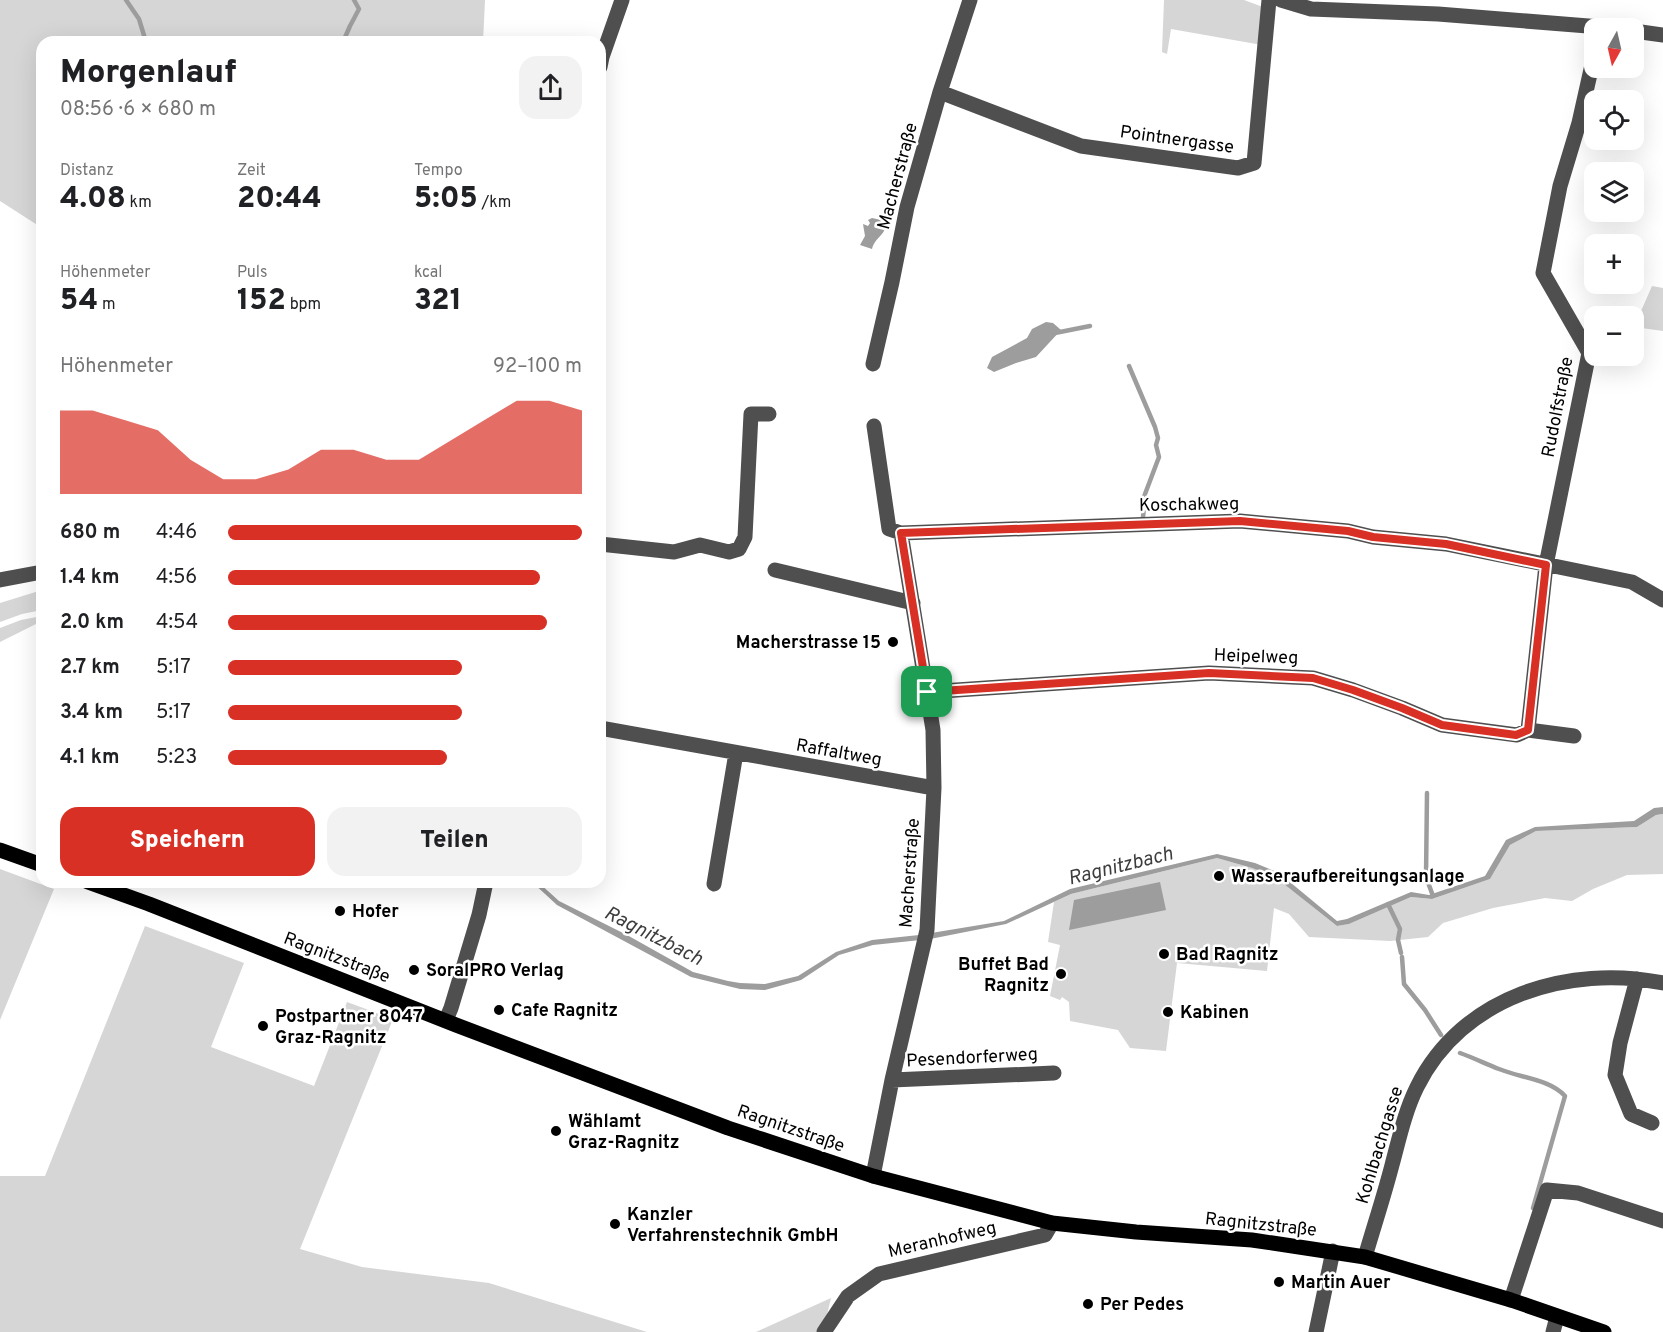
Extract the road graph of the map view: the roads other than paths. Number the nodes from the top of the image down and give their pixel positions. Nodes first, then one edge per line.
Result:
1 (622, 0) edge
2 (970, 0) edge
3 (1269, 0) edge
4 (1281, 0) edge
5 (1584, 26) edge
6 (1644, 32) edge
7 (1663, 35) edge
8 (606, 46) edge
9 (1589, 78) edge
10 (940, 92) junction
11 (873, 364) dead end
12 (769, 414) dead end
13 (874, 426) dead end
14 (901, 533) junction
15 (606, 545) edge
16 (1546, 565) junction
17 (775, 570) dead end
18 (36, 573) edge
19 (0, 580) edge
20 (1663, 600) edge
21 (912, 603) junction
22 (927, 692) junction
23 (606, 729) edge
24 (1528, 730) junction
25 (1574, 736) dead end
26 (736, 753) junction
27 (934, 788) junction
28 (0, 850) edge
29 (36, 863) edge
30 (714, 884) dead end
31 (105, 888) edge
32 (485, 888) edge
33 (1637, 979) junction
34 (1663, 983) edge
35 (446, 1020) junction
36 (1054, 1072) dead end
37 (892, 1080) junction
38 (1652, 1123) dead end
39 (873, 1176) junction
40 (1663, 1221) edge
41 (1052, 1224) junction
42 (1333, 1251) junction
43 (1365, 1257) junction
44 (1511, 1300) junction
45 (1557, 1317) junction
46 (824, 1332) edge
47 (1316, 1332) edge
48 (1553, 1332) edge
49 (1604, 1332) edge

1 - 8 street
2 - 10 street, Macherstraße
3 - 10 street, Pointnergasse
4 - 5 street
6 - 7 street
9 - 16 street, Rudolfstraße
10 - 11 street, Macherstraße
12 - 15 street
13 - 14 street, Macherstraße
14 - 16 street, Koschakweg
14 - 21 street, Macherstraße
16 - 20 street, Koschakweg
16 - 24 street
17 - 21 street
18 - 19 street
21 - 22 street, Macherstraße
22 - 24 street, Heipelweg
22 - 27 street, Macherstraße
23 - 26 street, Raffaltweg
24 - 25 street, Heipelweg
26 - 27 street, Raffaltweg
26 - 30 street
27 - 37 street, Macherstraße
28 - 29 main road
31 - 35 main road, Ragnitzstraße
32 - 35 street
33 - 34 street, Kohlbachgasse
33 - 38 street
33 - 43 street, Kohlbachgasse
35 - 39 main road, Ragnitzstraße
36 - 37 street, Pesendorferweg
37 - 39 street, Macherstraße
39 - 41 main road, Ragnitzstraße
40 - 44 street
41 - 42 main road, Ragnitzstraße
41 - 46 street, Meranhofweg
42 - 43 main road, Ragnitzstraße
42 - 47 street
43 - 44 main road, Ragnitzstraße
44 - 45 main road, Ragnitzstraße
45 - 48 street
45 - 49 main road, Ragnitzstraße

